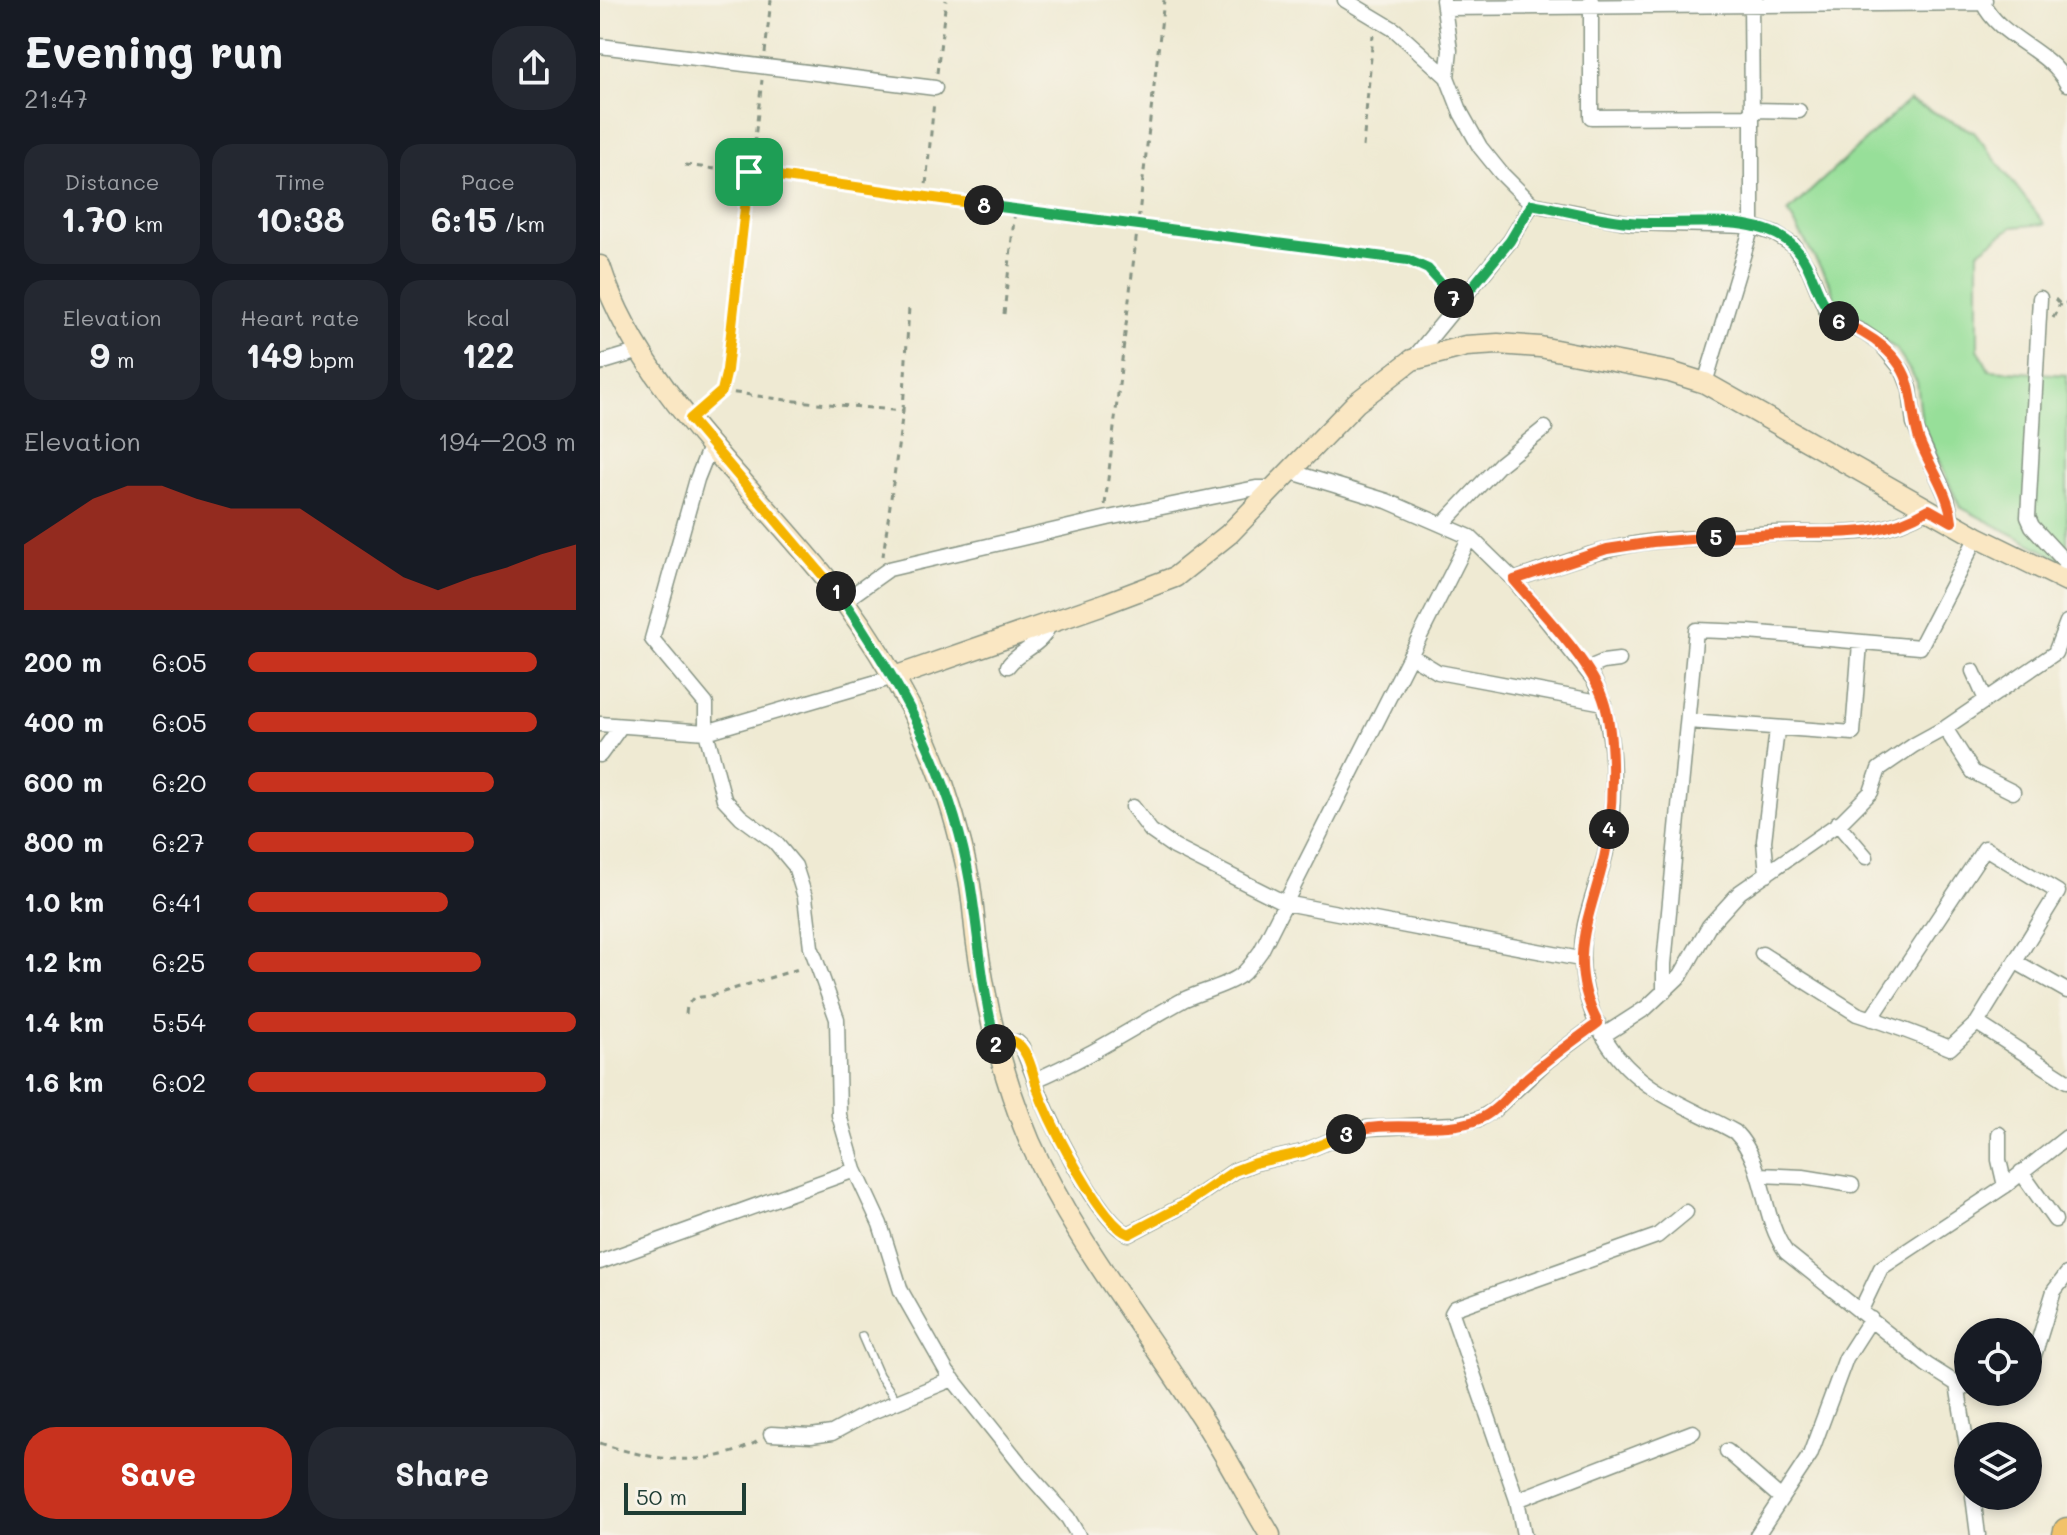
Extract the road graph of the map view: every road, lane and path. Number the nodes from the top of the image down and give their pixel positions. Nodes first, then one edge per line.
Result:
1 (771, 0) edge
2 (1164, 0) edge
3 (1345, 0) edge
4 (1984, 2) edge
5 (1751, 3) edge
6 (1443, 4) edge
7 (1591, 4) edge
8 (1379, 21) junction
9 (600, 46) edge
10 (764, 66) junction
11 (1447, 77) junction
12 (2067, 84) edge
13 (935, 88) dead end
14 (1799, 111) dead end
15 (1752, 113) junction
16 (1363, 147) dead end
17 (685, 165) dead end
18 (749, 172) junction
19 (1532, 204) junction
20 (1015, 209) junction
21 (1138, 225) junction
22 (1752, 226) junction
23 (600, 266) edge
24 (2040, 298) dead end
25 (1459, 303) junction
26 (909, 307) dead end
27 (1004, 314) dead end
28 (640, 351) junction
29 (1412, 360) junction
30 (600, 363) edge
31 (1705, 383) junction
32 (722, 391) junction
33 (903, 411) junction
34 (690, 419) junction
35 (1545, 428) dead end
36 (711, 444) junction
37 (1292, 472) junction
38 (1272, 488) junction
39 (1929, 509) junction
40 (1108, 518) junction
41 (1952, 522) junction
42 (1443, 524) junction
43 (1470, 537) junction
44 (1977, 537) junction
45 (2067, 564) edge
46 (880, 576) junction
47 (1514, 580) junction
48 (2067, 581) edge
49 (844, 601) junction
50 (1049, 622) junction
51 (2067, 622) edge
52 (1860, 643) junction
53 (1410, 655) junction
54 (1619, 660) dead end
55 (1008, 666) dead end
56 (1586, 669) junction
57 (1973, 671) dead end
58 (894, 677) junction
59 (1986, 700) junction
60 (1604, 703) junction
61 (1688, 721) junction
62 (600, 724) edge
63 (621, 726) junction
64 (1945, 728) junction
65 (1777, 729) junction
66 (706, 732) junction
67 (600, 755) edge
68 (2013, 792) dead end
69 (1133, 807) dead end
70 (1837, 823) junction
71 (1866, 857) dead end
72 (1767, 874) junction
73 (1285, 903) junction
74 (1762, 954) dead end
75 (1580, 959) junction
76 (2016, 962) junction
77 (817, 963) junction
78 (2067, 991) edge
79 (1664, 992) junction
80 (686, 1014) dead end
81 (1871, 1019) junction
82 (1977, 1023) junction
83 (1601, 1029) junction
84 (996, 1044) junction
85 (1035, 1080) junction
86 (2067, 1081) edge
87 (1999, 1134) dead end
88 (2067, 1137) edge
89 (855, 1170) junction
90 (2021, 1172) junction
91 (1759, 1175) junction
92 (1852, 1185) dead end
93 (2005, 1186) junction
94 (1686, 1212) dead end
95 (2055, 1220) dead end
96 (600, 1262) edge
97 (2067, 1274) edge
98 (1866, 1316) junction
99 (2042, 1330) edge
100 (862, 1336) dead end
101 (953, 1379) junction
102 (1954, 1381) edge
103 (897, 1401) junction
104 (1693, 1432) dead end
105 (771, 1434) joint
106 (600, 1443) edge
107 (1727, 1451) dead end
108 (1781, 1498) junction
109 (1517, 1500) junction
110 (1975, 1510) edge
111 (1078, 1535) edge
112 (1270, 1535) edge
113 (1524, 1535) edge
114 (1757, 1535) edge
115 (1978, 1535) edge

1 - 10 path
2 - 21 path
3 - 8 street
4 - 5 street
4 - 12 street
5 - 7 street
5 - 15 street
6 - 7 street
6 - 11 street
7 - 15 street
8 - 11 street
8 - 16 path
9 - 10 street
10 - 13 street
10 - 18 path
11 - 19 street
14 - 15 street
15 - 22 street
17 - 18 path
18 - 20 path
18 - 32 path
19 - 22 street
19 - 25 street
20 - 21 path
20 - 27 path
21 - 25 path
21 - 40 path
22 - 31 street
22 - 41 street
23 - 28 street
24 - 45 street
25 - 29 street
26 - 33 path
28 - 30 street
28 - 34 street
29 - 31 street
29 - 37 street
31 - 39 street
32 - 33 path
32 - 34 path
33 - 46 path
34 - 36 street
35 - 42 street
36 - 49 street
36 - 66 street
37 - 38 street
37 - 42 street
38 - 40 street
38 - 50 street
39 - 41 street
39 - 47 street
40 - 46 street
41 - 44 street
42 - 43 street
43 - 47 street
43 - 53 street
44 - 48 street
44 - 52 street
46 - 49 street
47 - 56 street
49 - 58 street
50 - 55 street
50 - 58 street
51 - 59 street
52 - 61 street
52 - 65 street
53 - 60 street
53 - 73 street
54 - 56 street
56 - 60 street
57 - 59 street
58 - 66 street
58 - 84 street
59 - 64 street
60 - 75 street
61 - 65 street
61 - 79 street
62 - 63 street
63 - 66 street
63 - 67 street
64 - 68 street
64 - 70 street
65 - 72 street
66 - 77 street
69 - 73 street
70 - 71 street
70 - 72 street
72 - 79 street
73 - 75 street
73 - 85 street
74 - 81 street
75 - 83 street
76 - 78 street
76 - 81 street
76 - 82 street
77 - 80 path
77 - 89 street
79 - 83 street
81 - 82 street
82 - 86 street
83 - 85 street
83 - 91 street
84 - 85 street
84 - 112 street
87 - 93 street
88 - 90 street
89 - 96 street
89 - 101 street
90 - 93 street
90 - 95 street
91 - 92 street
91 - 98 street
93 - 98 street
94 - 109 street
97 - 99 street
98 - 102 street
98 - 108 street
100 - 103 lane
101 - 103 street
101 - 111 street
103 - 105 street
104 - 109 street
105 - 106 path
107 - 108 street
108 - 114 street
109 - 113 street
110 - 115 street

